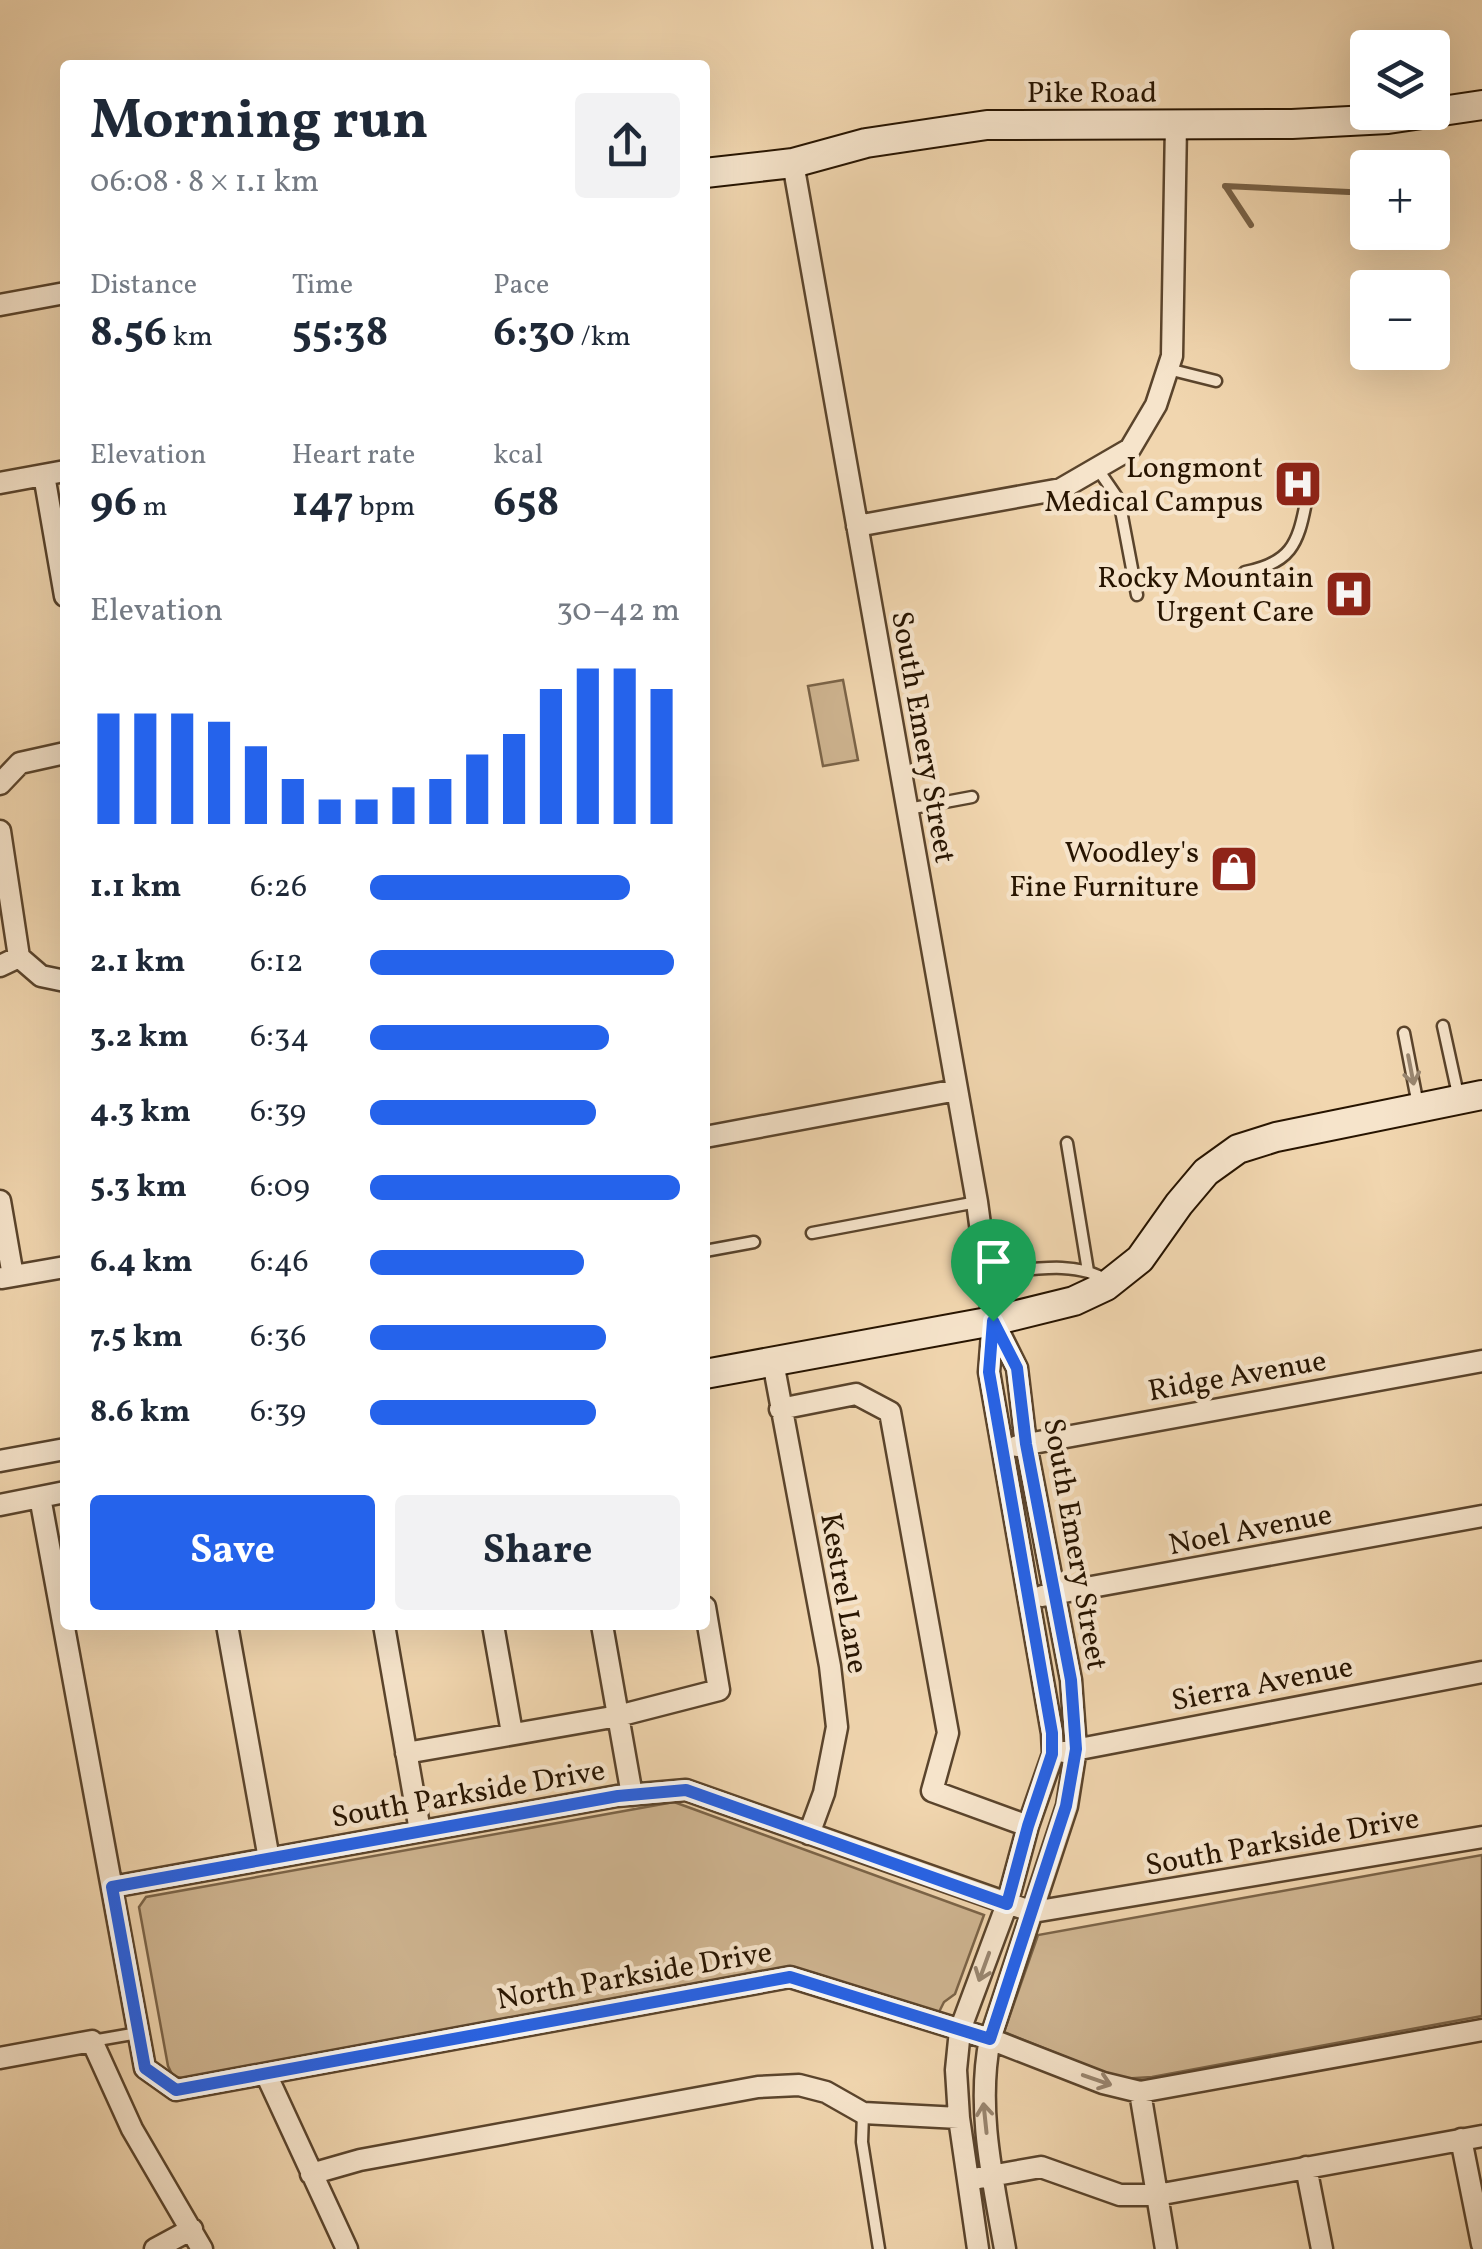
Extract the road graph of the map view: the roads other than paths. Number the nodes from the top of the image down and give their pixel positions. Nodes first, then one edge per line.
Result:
1 (1482, 105) edge
2 (1176, 124) junction
3 (793, 163) junction
4 (710, 171) edge
5 (60, 294) edge
6 (0, 305) edge
7 (1168, 369) junction
8 (1216, 382) dead end
9 (1097, 468) junction
10 (60, 471) edge
11 (44, 475) junction
12 (0, 483) edge
13 (1296, 486) dead end
14 (857, 526) junction
15 (60, 567) edge
16 (1246, 572) dead end
17 (1136, 595) dead end
18 (60, 754) edge
19 (0, 784) edge
20 (972, 797) dead end
21 (907, 809) junction
22 (0, 831) edge
23 (9, 961) edge
24 (60, 980) edge
25 (1443, 1026) dead end
26 (1404, 1032) dead end
27 (957, 1090) junction
28 (1470, 1097) edge
29 (1419, 1107) junction
30 (710, 1136) edge
31 (1067, 1143) dead end
32 (0, 1201) edge
33 (976, 1202) junction
34 (812, 1233) dead end
35 (754, 1242) dead end
36 (710, 1250) edge
37 (60, 1268) edge
38 (986, 1274) junction
39 (1099, 1277) junction
40 (6, 1278) edge
41 (993, 1321) junction
42 (1482, 1361) edge
43 (773, 1362) junction
44 (710, 1373) edge
45 (780, 1409) junction
46 (1026, 1444) junction
47 (1003, 1449) junction
48 (60, 1450) edge
49 (0, 1461) edge
50 (60, 1493) edge
51 (40, 1497) junction
52 (0, 1504) edge
53 (1482, 1516) edge
54 (1054, 1594) junction
55 (1030, 1599) junction
56 (60, 1605) edge
57 (65, 1630) edge
58 (228, 1630) edge
59 (385, 1630) edge
60 (494, 1630) edge
61 (603, 1630) edge
62 (708, 1630) edge
63 (1482, 1672) edge
64 (618, 1716) junction
65 (512, 1733) junction
66 (1076, 1749) junction
67 (406, 1753) junction
68 (1052, 1754) junction
69 (632, 1795) junction
70 (1028, 1826) junction
71 (420, 1832) junction
72 (808, 1834) junction
73 (1482, 1837) edge
74 (269, 1859) junction
75 (112, 1887) junction
76 (1003, 1902) junction
77 (1033, 1912) junction
78 (960, 2030) junction
79 (1482, 2030) edge
80 (139, 2033) junction
81 (990, 2039) junction
82 (92, 2041) junction
83 (0, 2058) edge
84 (266, 2074) junction
85 (1140, 2092) junction
86 (863, 2112) junction
87 (959, 2118) junction
88 (1471, 2137) edge
89 (1306, 2167) junction
90 (311, 2174) junction
91 (992, 2177) junction
92 (967, 2178) junction
93 (1156, 2194) junction
94 (192, 2230) junction
95 (1482, 2244) edge
96 (155, 2249) edge
97 (202, 2249) edge
98 (347, 2249) edge
99 (879, 2249) edge
100 (978, 2249) edge
101 (1005, 2249) edge
102 (1166, 2249) edge
103 (1322, 2249) edge

1 - 2 street, Pike Road
2 - 3 street, Pike Road
2 - 7 street
3 - 4 street, Pike Road
3 - 14 street, South Emery Street
5 - 6 street
7 - 8 lane
7 - 9 street
9 - 14 street
9 - 17 lane
10 - 11 street
11 - 12 street
11 - 15 street
13 - 16 lane
14 - 21 street, South Emery Street
18 - 19 street
20 - 21 lane
21 - 27 street, South Emery Street
22 - 23 street
23 - 24 street
25 - 28 lane
26 -> 29 lane
27 - 30 street
27 - 33 street, South Emery Street
28 - 29 street
29 - 39 street
31 - 39 lane
32 - 40 street
33 - 34 lane
33 - 38 street, South Emery Street
35 - 36 lane
37 - 40 street
38 - 39 lane
38 - 41 street, South Emery Street
39 - 41 street
41 - 43 street
41 - 46 street, South Emery Street
41 - 47 street, South Emery Street
42 - 46 street, Ridge Avenue
43 - 44 street
43 - 45 street, Kestrel Lane
45 - 70 street
45 - 72 street, Kestrel Lane
46 - 47 street, Ridge Avenue
46 - 54 street, South Emery Street
47 - 55 street, South Emery Street
48 - 49 street
50 - 51 street
51 - 52 street
51 - 56 street
53 - 54 street, Noel Avenue
54 - 55 street, Noel Avenue
54 - 66 street, South Emery Street
55 - 68 street, South Emery Street
57 - 75 street
58 - 74 street
59 - 67 street
60 - 65 street
61 - 64 street
62 - 64 street
63 - 66 street, Sierra Avenue
64 - 65 street
64 - 69 street
65 - 67 street
66 - 68 street, Sierra Avenue
66 - 77 street, South Emery Street
67 - 71 street
68 - 70 street, South Emery Street
69 - 71 street, South Parkside Drive
69 - 72 street, South Parkside Drive
70 - 76 street, South Emery Street
71 - 74 street, South Parkside Drive
72 - 76 street, South Parkside Drive
73 - 77 street, South Parkside Drive
74 - 75 street, South Parkside Drive
75 - 80 street
76 - 77 street, South Parkside Drive
76 -> 78 street, South Emery Street
77 - 81 street, South Emery Street
78 - 81 street, North Parkside Drive
78 - 84 street, North Parkside Drive
78 - 87 street, South Emery Street
79 - 85 street, North Parkside Drive
80 - 82 lane
80 - 84 street, North Parkside Drive
81 -> 85 street, North Parkside Drive
91 -> 81 street, South Emery Street
82 - 83 street
82 - 94 street
84 - 90 street
85 - 93 street
86 - 87 street
86 - 90 street
86 - 99 lane
87 - 92 street, South Emery Street
88 - 89 street
88 - 95 street
89 - 93 street
89 - 103 street
90 - 98 street
91 - 92 street
91 - 93 street
91 - 101 street, South Emery Street
92 - 100 street, South Emery Street
93 - 102 street
94 - 96 street
94 - 97 street

